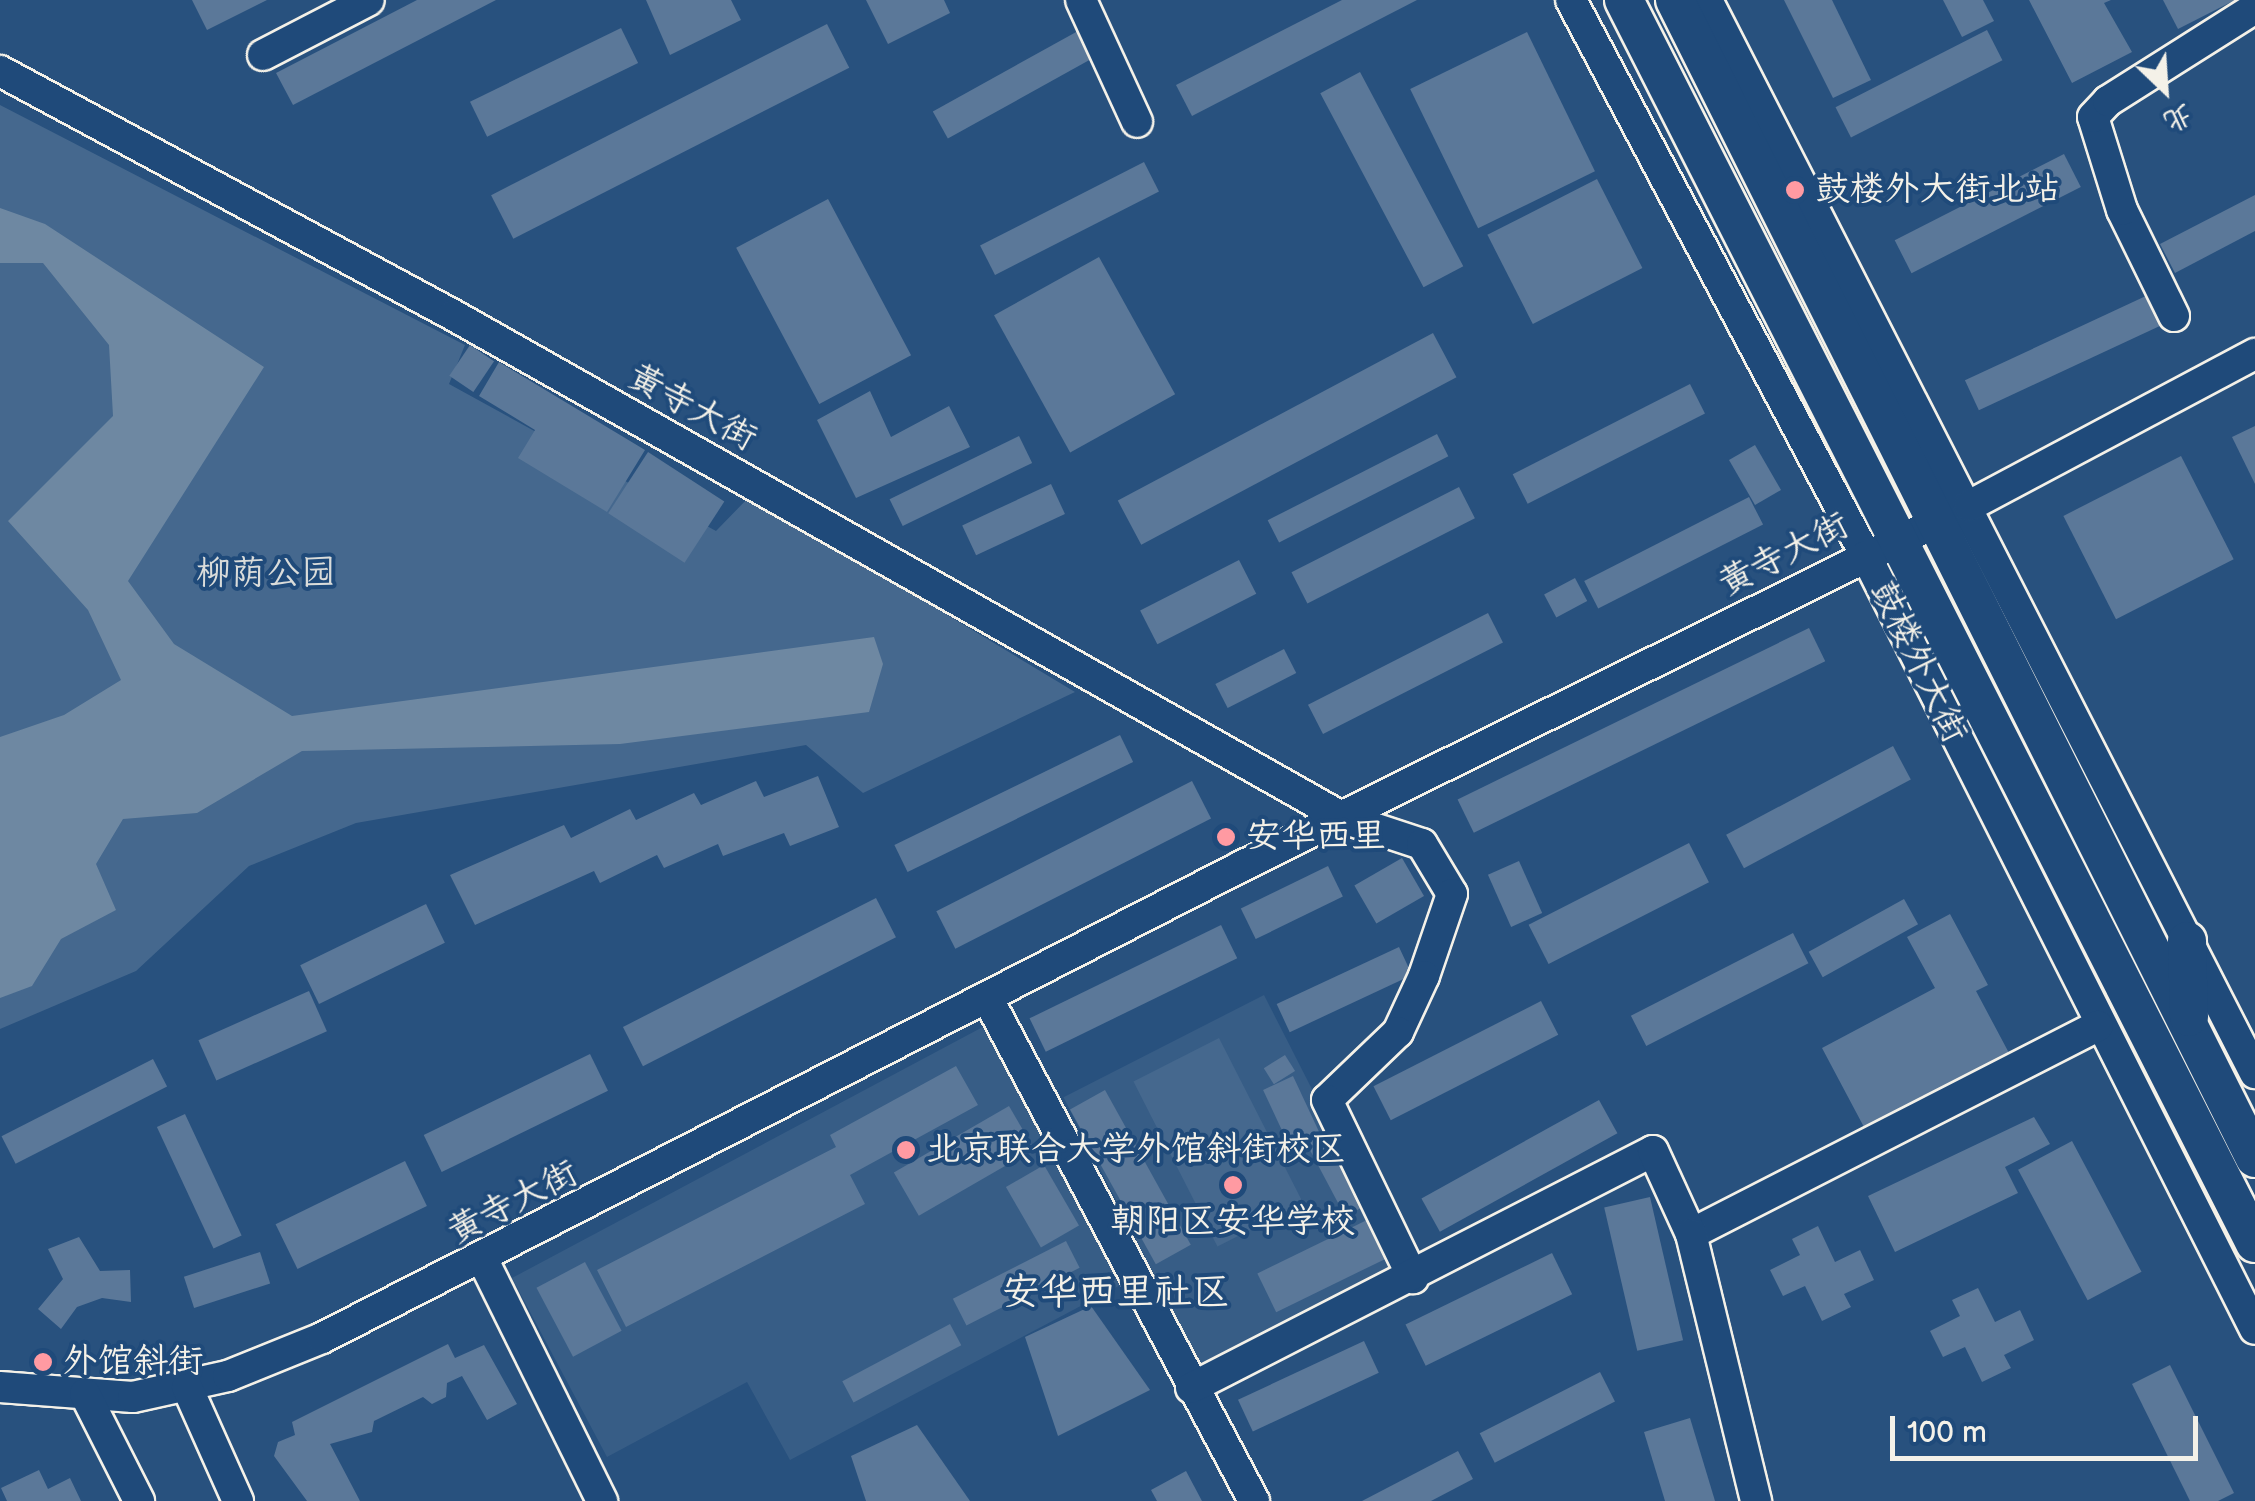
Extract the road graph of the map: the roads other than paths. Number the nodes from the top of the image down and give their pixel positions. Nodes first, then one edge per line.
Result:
1 (370, 0) edge
2 (1081, 0) edge
3 (1571, 0) edge
4 (1624, 0) edge
5 (1675, 0) edge
6 (1706, 0) edge
7 (2255, 8) edge
8 (264, 56) dead end
9 (0, 71) edge
10 (1137, 122) dead end
11 (2174, 316) dead end
12 (2255, 354) edge
13 (1953, 514) junction
14 (1901, 539) junction
15 (1866, 556) junction
16 (1343, 818) junction
17 (2187, 941) junction
18 (988, 1000) junction
19 (2098, 1026) junction
20 (2190, 1029) junction
21 (2255, 1074) edge
22 (2243, 1117) edge
23 (2255, 1158) edge
24 (1691, 1234) junction
25 (2255, 1243) edge
26 (483, 1260) junction
27 (1413, 1278) junction
28 (2255, 1329) edge
29 (0, 1387) edge
30 (188, 1388) junction
31 (1191, 1388) junction
32 (85, 1394) junction
33 (140, 1501) edge
34 (238, 1501) edge
35 (602, 1501) edge
36 (1254, 1501) edge
37 (1756, 1501) edge

1 - 8 street
2 - 10 street
3 - 15 street, 鼓楼外大街
4 - 14 main road, 鼓楼外大街
5 - 13 main road
6 - 13 street
7 - 11 street
9 - 16 street, 黄寺大街
12 - 13 street, 黄寺大街
13 - 14 street, 黄寺大街
13 - 17 street
13 - 20 main road
14 - 15 street, 黄寺大街
14 - 25 main road, 鼓楼外大街
15 - 16 street, 黄寺大街
15 - 19 street, 鼓楼外大街
16 - 18 street, 黄寺大街
16 - 27 street, 黄寺大街
17 - 20 main road
17 - 21 street
18 - 26 street, 黄寺大街
18 - 31 street
19 - 24 street
19 - 28 street, 鼓楼外大街
20 - 22 main road
22 - 23 main road
24 - 27 street
24 - 37 street
26 - 30 street, 黄寺大街
26 - 35 street
27 - 31 street
29 - 32 street
30 - 32 street, 黄寺大街
30 - 34 street
31 - 36 street
32 - 33 street

